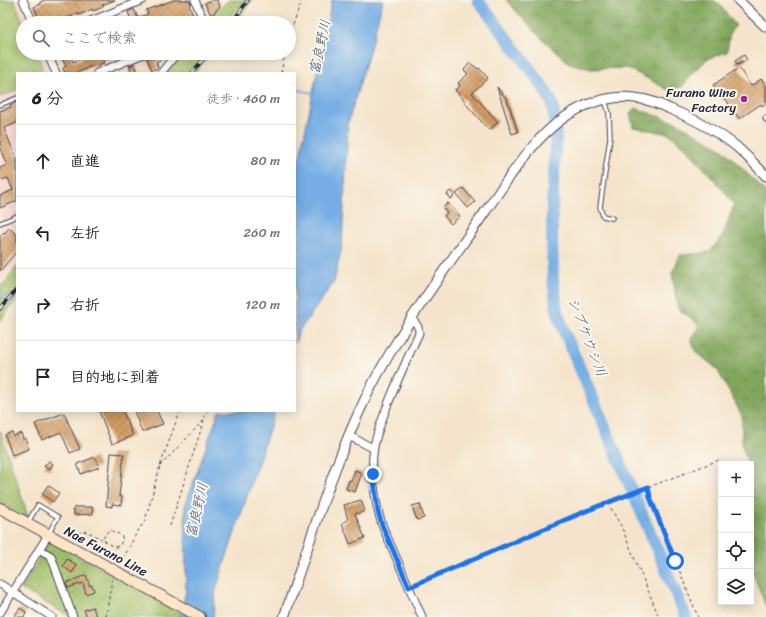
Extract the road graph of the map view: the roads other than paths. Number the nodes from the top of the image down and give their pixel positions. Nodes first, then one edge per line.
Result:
1 (23, 0) edge
2 (143, 0) edge
3 (195, 0) edge
4 (738, 0) edge
5 (30, 16) edge
6 (103, 16) edge
7 (202, 16) edge
8 (766, 26) edge
9 (50, 60) edge
10 (129, 60) edge
11 (171, 60) edge
12 (56, 72) edge
13 (100, 72) edge
14 (162, 72) edge
15 (16, 98) edge
16 (605, 100) junction
17 (0, 105) edge
18 (766, 176) edge
19 (16, 216) edge
20 (612, 218) dead end
21 (0, 223) edge
22 (411, 318) junction
23 (348, 436) junction
24 (373, 448) junction
25 (0, 508) edge
26 (28, 523) junction
27 (48, 535) junction
28 (39, 549) junction
29 (0, 584) edge
30 (13, 592) junction
31 (0, 613) edge
32 (52, 617) edge
33 (73, 617) edge
34 (200, 617) edge
35 (284, 617) edge
36 (422, 617) edge

1 - 5 street
2 - 6 street
3 - 7 street
4 - 8 street
9 - 12 street
10 - 13 street
11 - 14 street
15 - 17 lane
16 - 18 street
16 - 20 lane
16 - 22 street
19 - 21 lane
22 - 23 street
22 - 24 street
23 - 24 street
23 - 35 street
24 - 36 street
25 - 26 main road, Nae Furano Line
26 - 27 main road, Nae Furano Line
26 - 27 lane
27 - 28 street
27 - 34 main road, Nae Furano Line
28 - 30 street
28 - 33 street
29 - 30 street
30 - 31 street
30 - 32 street

